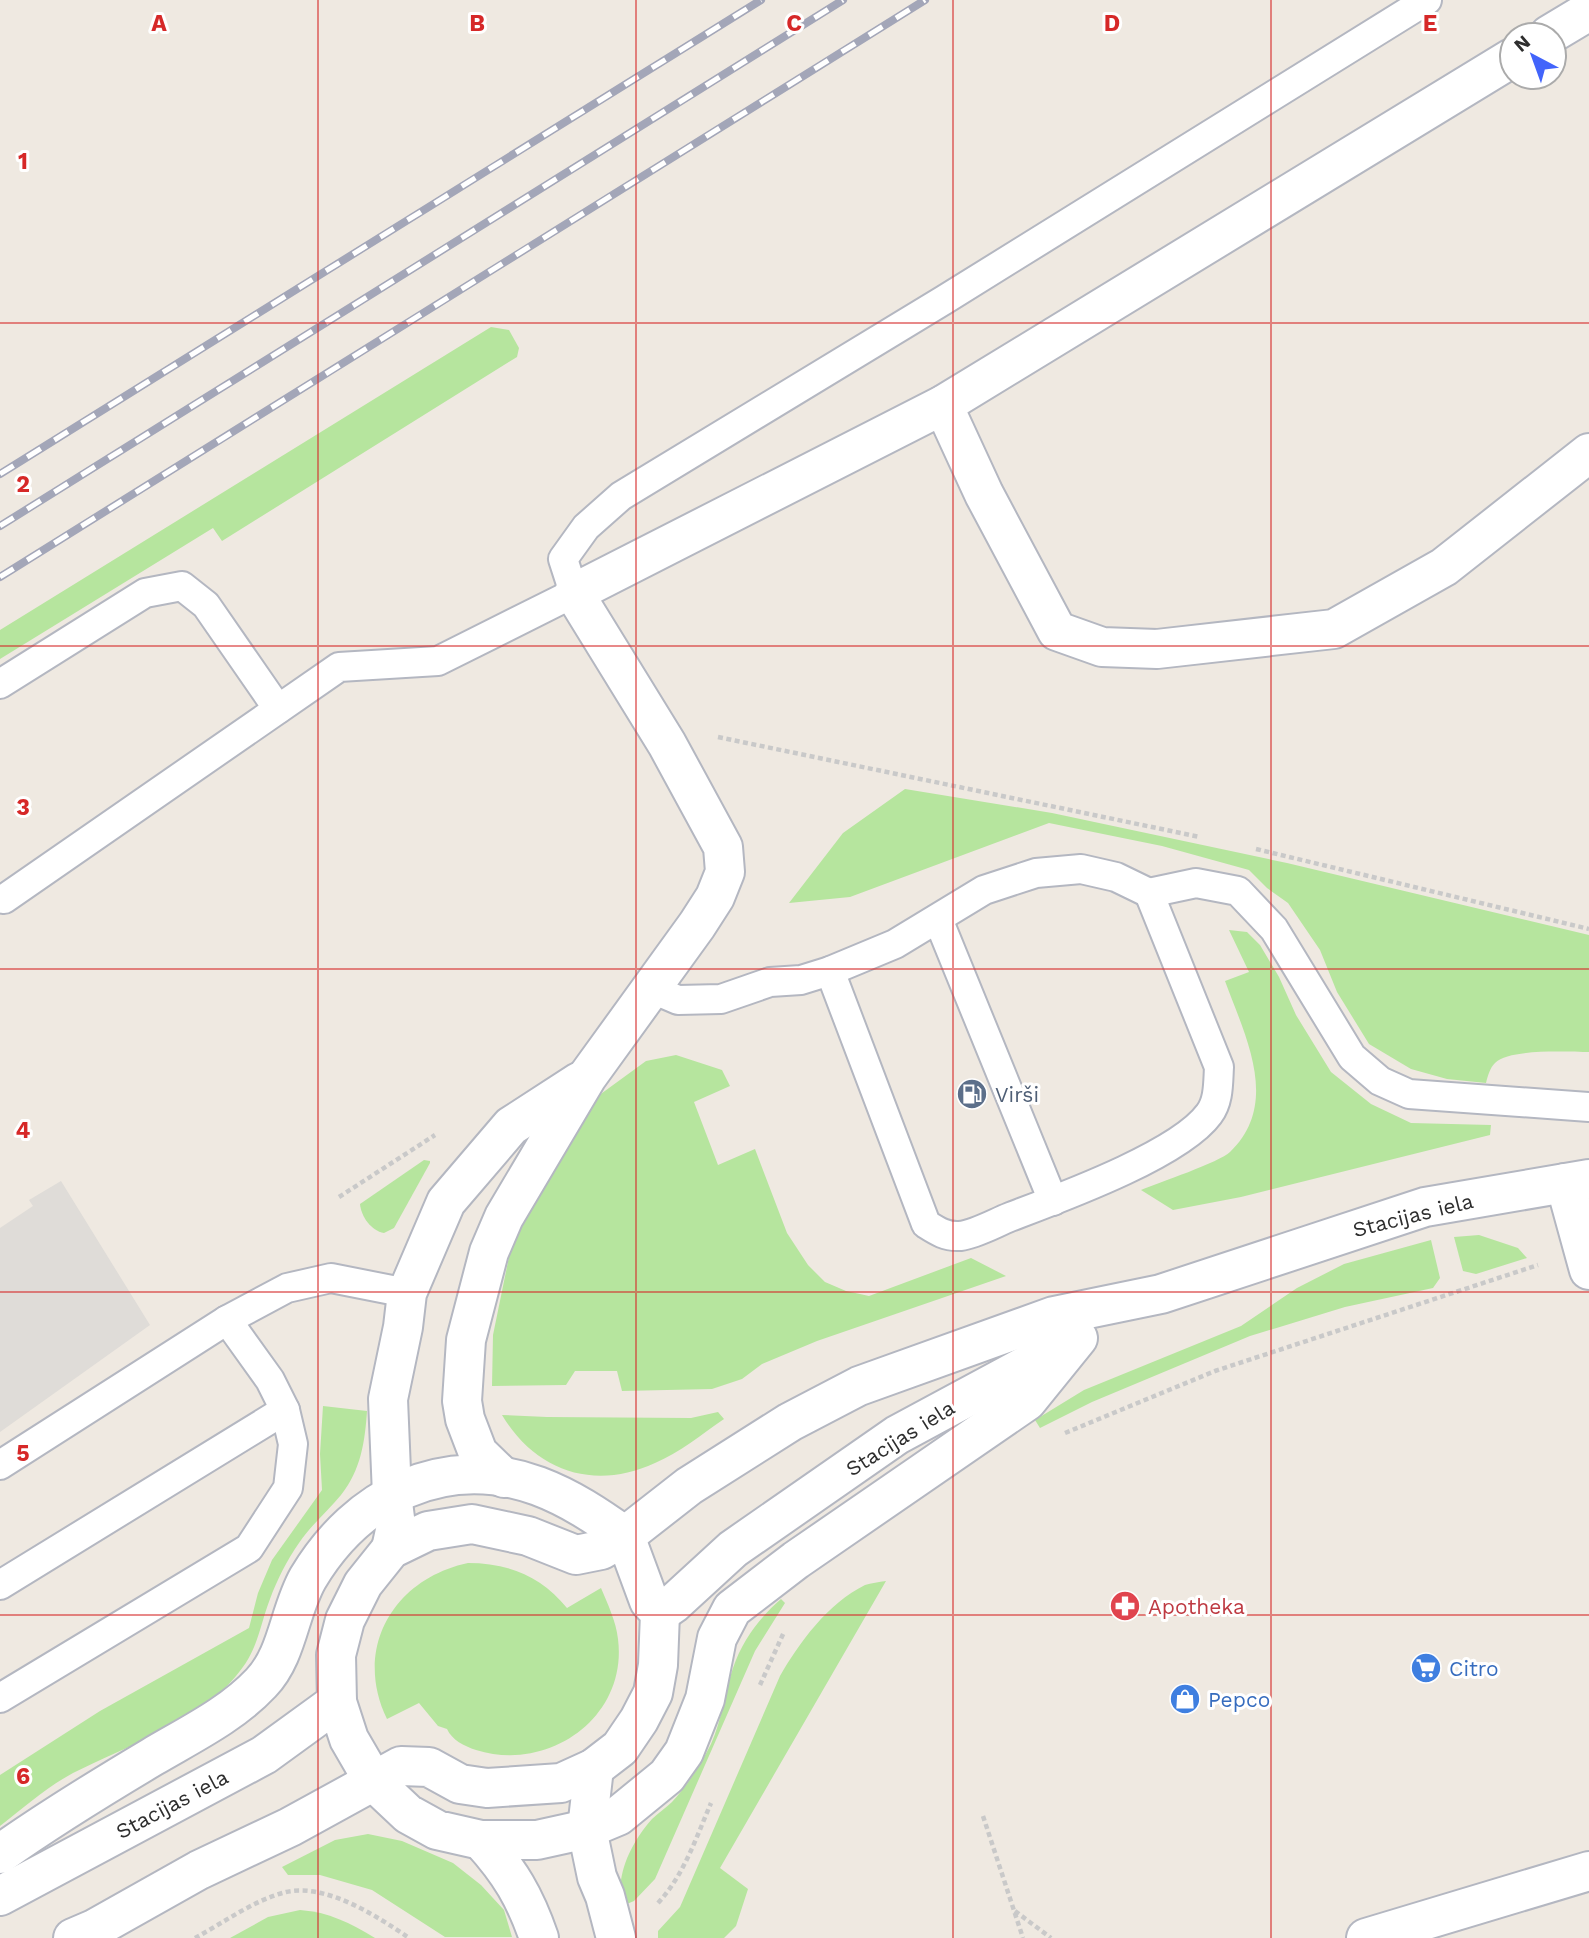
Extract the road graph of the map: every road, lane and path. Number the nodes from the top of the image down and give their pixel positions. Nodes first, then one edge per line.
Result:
1 (1427, 0) edge
2 (1589, 11) edge
3 (1568, 24) edge
4 (1498, 67) edge
5 (943, 405) junction
6 (1589, 453) edge
7 (573, 593) junction
8 (0, 684) edge
9 (278, 709) junction
10 (667, 744) junction
11 (1213, 840) dead end
12 (1254, 848) dead end
13 (1149, 893) junction
14 (4, 899) dead end
15 (938, 919) junction
16 (1589, 929) edge
17 (830, 971) junction
18 (650, 988) junction
19 (587, 1077) junction
20 (1589, 1107) edge
21 (443, 1131) dead end
22 (1577, 1181) edge
23 (339, 1197) dead end
24 (1053, 1201) junction
25 (1586, 1260) edge
26 (407, 1293) junction
27 (1161, 1294) junction
28 (227, 1320) junction
29 (1078, 1338) junction
30 (285, 1410) junction
31 (1056, 1438) dead end
32 (0, 1465) edge
33 (504, 1478) junction
34 (392, 1495) junction
35 (625, 1536) junction
36 (391, 1549) junction
37 (0, 1585) edge
38 (660, 1613) junction
39 (791, 1622) dead end
40 (756, 1694) dead end
41 (0, 1698) edge
42 (337, 1702) junction
43 (594, 1768) junction
44 (374, 1782) junction
45 (715, 1794) dead end
46 (983, 1816) dead end
47 (587, 1829) junction
48 (481, 1840) junction
49 (0, 1854) edge
50 (1589, 1871) edge
51 (0, 1896) edge
52 (1015, 1911) junction
53 (614, 1930) edge
54 (73, 1938) edge
55 (195, 1938) edge
56 (409, 1938) edge
57 (539, 1938) edge
58 (1023, 1938) edge
59 (1051, 1938) edge
60 (1366, 1938) edge

1 - 7 lane
2 - 3 main road
4 - 5 main road
5 - 6 main road
5 - 7 main road
7 - 9 lane
7 - 10 main road
8 - 9 lane
9 - 14 lane
10 - 11 path
10 - 18 main road
12 - 16 path
13 - 15 lane
13 - 20 lane
13 - 24 lane
15 - 17 lane
15 - 24 lane
17 - 18 lane
17 - 24 lane
18 - 19 main road
19 - 26 main road
19 - 33 main road
21 - 23 path
22 - 25 main road
22 - 27 main road, Stacijas iela
25 - 31 path
26 - 28 lane
26 - 34 main road
27 - 29 main road, Stacijas iela
27 - 35 main road, Stacijas iela
28 - 30 lane
28 - 32 lane
29 - 38 main road, Stacijas iela
29 - 47 main road, Stacijas iela
30 - 37 lane
30 - 41 lane
33 - 34 main road
33 - 35 main road
34 - 36 main road
34 - 49 main road
35 - 36 main road, Stacijas iela
35 - 38 main road
36 - 42 main road, Stacijas iela
38 - 43 main road
39 - 40 path
42 - 44 main road, Stacijas iela
42 - 51 main road, Stacijas iela
43 - 44 main road
43 - 47 main road
44 - 48 main road, Stacijas iela
44 - 54 main road
45 - 53 path
46 - 52 path
47 - 48 main road, Stacijas iela
47 - 53 main road
48 - 57 main road
50 - 60 main road
52 - 58 path
52 - 59 path
55 - 56 path

